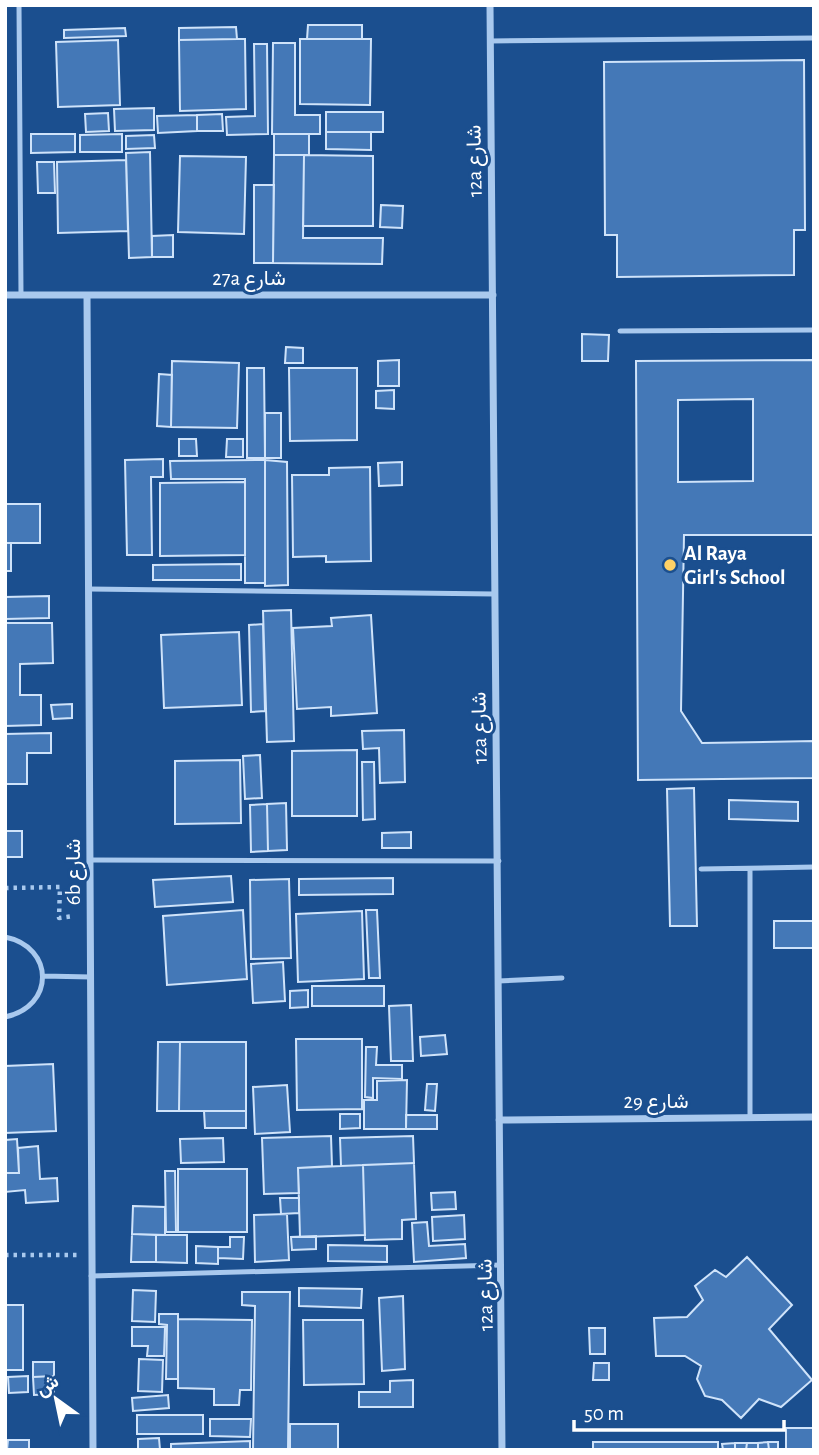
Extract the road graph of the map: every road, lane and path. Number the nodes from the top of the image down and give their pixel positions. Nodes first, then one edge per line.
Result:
1 (19, 5) edge
2 (490, 5) edge
3 (814, 38) edge
4 (490, 41) junction
5 (5, 295) edge
6 (21, 295) junction
7 (88, 295) junction
8 (494, 295) junction
9 (814, 330) edge
10 (620, 331) dead end
11 (89, 589) junction
12 (494, 594) junction
13 (91, 860) junction
14 (499, 861) junction
15 (814, 867) edge
16 (701, 869) dead end
17 (750, 869) junction
18 (5, 888) edge
19 (91, 914) junction
20 (5, 937) edge
21 (43, 976) junction
22 (91, 977) junction
23 (562, 978) dead end
24 (498, 981) junction
25 (5, 1017) edge
26 (814, 1117) edge
27 (750, 1118) junction
28 (499, 1120) junction
29 (5, 1255) edge
30 (92, 1255) junction
31 (502, 1265) junction
32 (91, 1276) junction
33 (93, 1450) edge
34 (502, 1450) edge

1 - 6 lane
2 - 4 street, 12a شارع
3 - 4 lane
4 - 8 street, 12a شارع
5 - 6 street, 27a شارع
6 - 7 street, 27a شارع
7 - 8 street, 27a شارع
7 - 11 street, 6b شارع
8 - 12 street, 12a شارع
9 - 10 lane
11 - 12 lane
11 - 13 street, 6b شارع
12 - 14 street, 12a شارع
13 - 14 lane
13 - 19 street, 6b شارع
14 - 24 street, 12a شارع
15 - 17 lane
16 - 17 lane
17 - 27 lane
18 - 19 path
19 - 22 street, 6b شارع
20 - 21 lane
21 - 22 lane
21 - 25 lane
22 - 30 street, 6b شارع
23 - 24 lane
24 - 28 street, 12a شارع
26 - 27 street, شارع 29
27 - 28 street, شارع 29
28 - 31 street, 12a شارع
29 - 30 path
30 - 32 street, 6b شارع
31 - 32 lane
31 - 34 street, 12a شارع
32 - 33 street, 6b شارع

